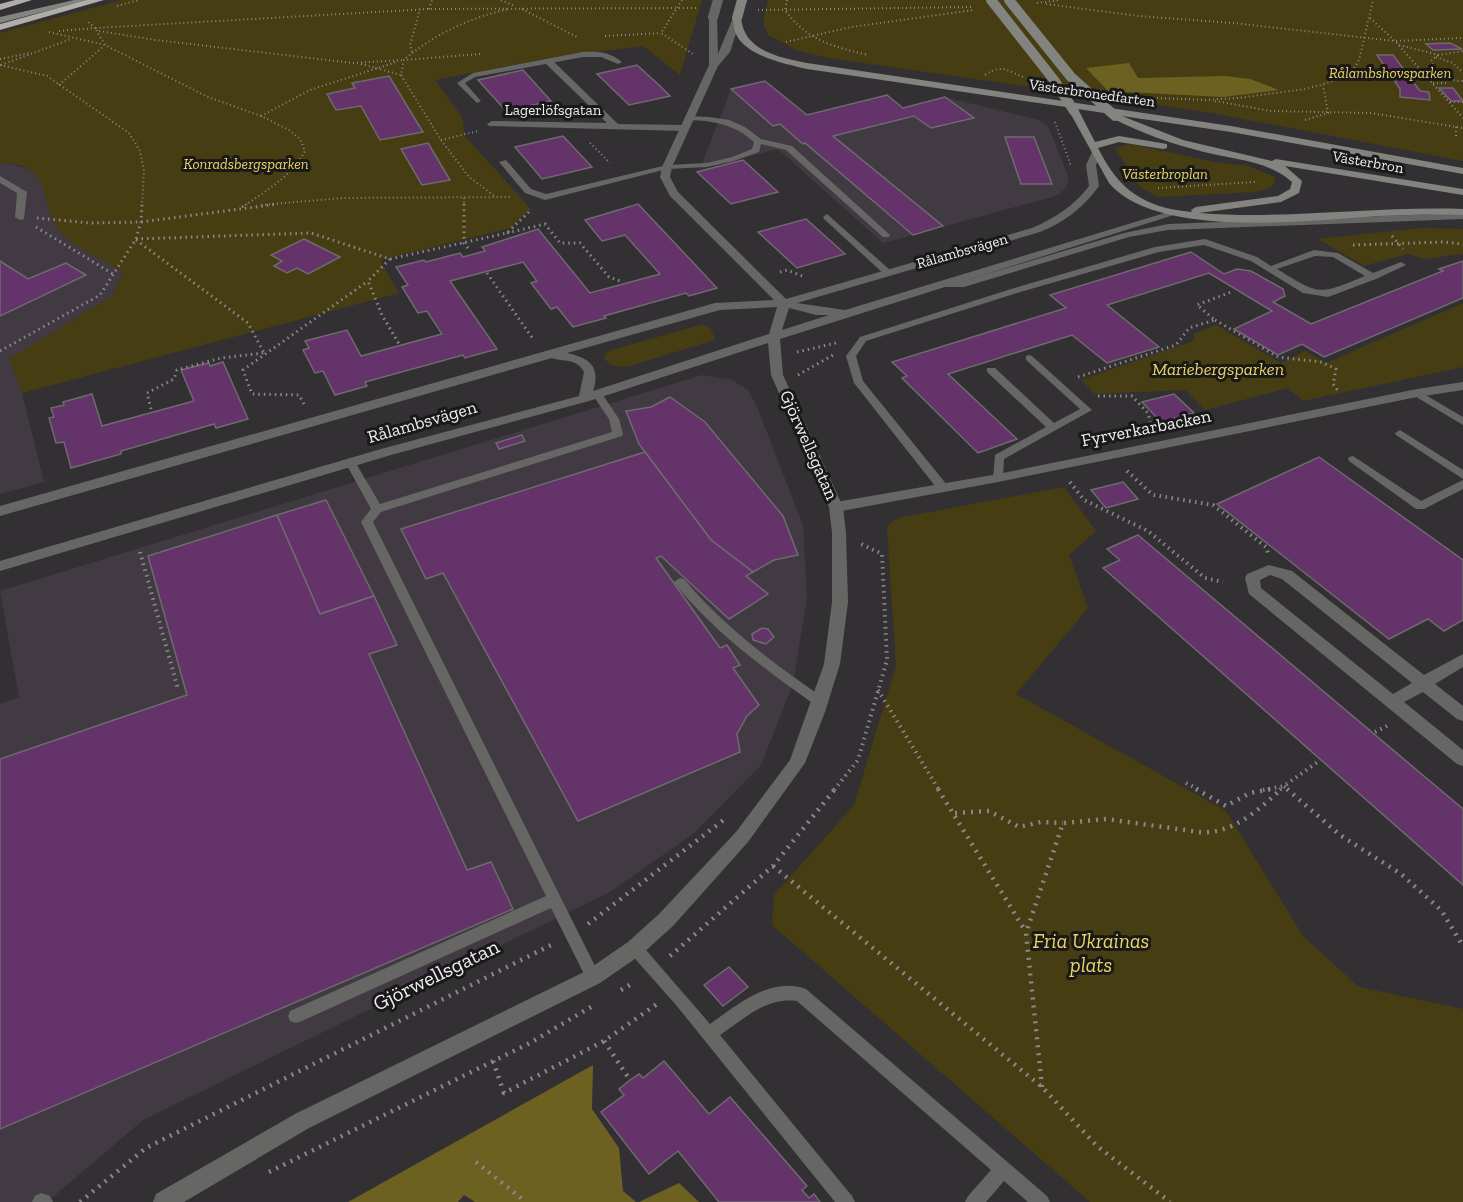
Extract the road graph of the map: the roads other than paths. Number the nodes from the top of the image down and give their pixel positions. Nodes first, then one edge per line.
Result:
1 (27, 0) edge
2 (48, 0) edge
3 (85, 0) edge
4 (99, 0) edge
5 (718, 0) edge
6 (742, 0) edge
7 (991, 0) edge
8 (1009, 0) edge
9 (0, 7) edge
10 (0, 14) edge
11 (737, 18) junction
12 (0, 21) edge
13 (0, 27) edge
14 (549, 62) junction
15 (618, 62) dead end
16 (714, 65) junction
17 (477, 101) dead end
18 (686, 123) junction
19 (492, 124) road end
20 (614, 125) junction
21 (758, 141) junction
22 (1095, 150) junction
23 (1223, 153) junction
24 (1267, 160) junction
25 (503, 162) dead end
26 (667, 167) junction
27 (1463, 171) edge
28 (0, 180) edge
29 (1463, 192) edge
30 (1460, 213) edge
31 (1172, 214) junction
32 (20, 217) road end
33 (827, 218) dead end
34 (886, 235) dead end
35 (1401, 265) dead end
36 (1270, 269) junction
37 (887, 272) junction
38 (1373, 277) junction
39 (938, 284) junction
40 (784, 303) junction
41 (854, 311) junction
42 (774, 338) junction
43 (548, 355) junction
44 (1029, 358) dead end
45 (991, 370) dead end
46 (1463, 386) edge
47 (1417, 393) junction
48 (590, 396) junction
49 (1463, 422) edge
50 (1053, 428) junction
51 (1400, 433) dead end
52 (1353, 459) dead end
53 (351, 462) junction
54 (1463, 475) edge
55 (998, 478) junction
56 (1463, 484) edge
57 (943, 488) junction
58 (836, 507) junction
59 (376, 509) junction
60 (0, 511) edge
61 (0, 566) edge
62 (680, 582) dead end
63 (1463, 660) edge
64 (1423, 683) junction
65 (820, 702) junction
66 (1392, 702) junction
67 (1463, 715) edge
68 (1463, 759) edge
69 (555, 899) junction
70 (634, 948) junction
71 (593, 977) junction
72 (296, 1016) dead end
73 (709, 1034) junction
74 (1004, 1170) junction
75 (164, 1202) edge
76 (846, 1202) edge
77 (974, 1202) edge
78 (1041, 1202) edge

1 - 9 highway
2 - 10 main road
3 - 12 main road
4 - 13 highway
5 - 16 street, bridge
6 - 11 main road, bridge
7 - 22 main road, bridge
8 - 23 main road, bridge
11 - 16 street
11 - 27 main road, Västerbronedfarten
14 - 15 lane
14 - 17 lane
14 - 20 street, Lagerlöfsgatan
16 - 18 street
18 - 20 street, Lagerlöfsgatan
18 - 21 lane
18 - 26 street
19 - 20 street, Lagerlöfsgatan
21 - 26 lane
21 - 34 lane
22 - 23 main road
22 - 31 main road
22 - 37 street, Rålambsvägen
23 - 24 main road
24 - 29 main road, Västerbron
24 - 31 main road
25 - 26 lane
26 - 40 street
28 - 32 street
30 - 31 main road
30 - 39 lane
31 - 39 street, Rålambsvägen
33 - 37 lane
35 - 38 lane
36 - 38 lane
36 - 38 lane
36 - 57 lane
37 - 40 street, Rålambsvägen
39 - 41 street, Rålambsvägen
40 - 41 street, Rålambsvägen
40 - 42 street, Gjörwellsgatan
40 - 43 street, Rålambsvägen
41 - 42 street, Rålambsvägen
42 - 48 street, Rålambsvägen
42 - 58 street, Gjörwellsgatan
43 - 48 street
43 - 60 street, Rålambsvägen
44 - 50 lane
45 - 50 lane
46 - 47 street, Fyrverkarbacken
47 - 49 lane
47 - 55 street, Fyrverkarbacken
48 - 53 street, Rålambsvägen
48 - 59 lane
50 - 55 lane
51 - 54 lane
52 - 56 lane
53 - 59 lane
53 - 61 street, Rålambsvägen
55 - 57 street, Fyrverkarbacken
57 - 58 street, Fyrverkarbacken
58 - 65 street, Gjörwellsgatan
59 - 69 lane
62 - 65 lane
63 - 64 street
64 - 66 street
64 - 66 street
64 - 67 street
65 - 70 street, Gjörwellsgatan
66 - 68 street
69 - 71 lane
69 - 72 lane
70 - 71 street, Gjörwellsgatan
70 - 73 lane
71 - 75 street, Gjörwellsgatan
73 - 74 lane
73 - 76 lane
74 - 77 lane
74 - 78 lane

